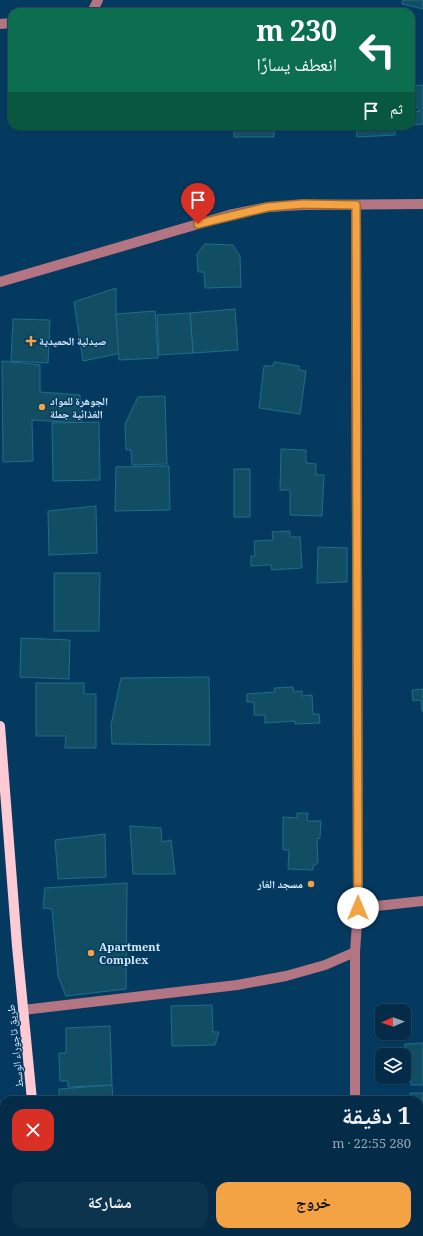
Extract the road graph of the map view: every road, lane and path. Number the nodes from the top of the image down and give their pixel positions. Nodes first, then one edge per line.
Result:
1 (423, 204) edge
2 (356, 205) junction
3 (0, 282) edge
4 (0, 726) edge
5 (423, 901) edge
6 (358, 908) junction
7 (355, 952) junction
8 (23, 1010) junction
9 (32, 1096) edge
10 (355, 1096) edge

1 - 2 street
2 - 3 street
2 - 6 street
4 - 8 main road, طريق تاجوراء الوسط
5 - 6 street
6 - 7 street
7 - 8 street
7 - 10 street
8 - 9 main road, طريق تاجوراء الوسط

